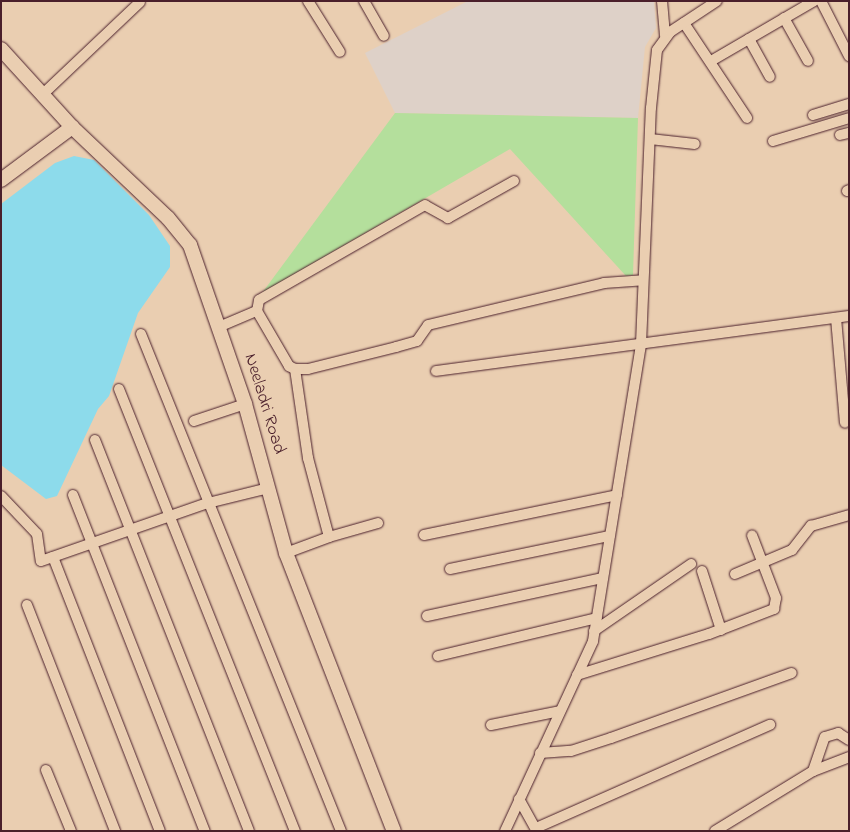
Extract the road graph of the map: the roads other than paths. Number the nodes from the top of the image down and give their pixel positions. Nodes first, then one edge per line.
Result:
1 (308, 1) edge
2 (364, 1) edge
3 (662, 1) edge
4 (717, 1) edge
5 (814, 1) edge
6 (821, 1) edge
7 (140, 2) edge
8 (784, 18) junction
9 (684, 23) junction
10 (384, 36) dead end
11 (665, 36) junction
12 (750, 39) junction
13 (1, 49) edge
14 (340, 52) dead end
15 (849, 56) edge
16 (711, 61) junction
17 (808, 61) dead end
18 (770, 77) dead end
19 (42, 95) junction
20 (849, 104) edge
21 (813, 115) dead end
22 (747, 118) dead end
23 (849, 118) edge
24 (72, 128) junction
25 (650, 139) junction
26 (773, 141) dead end
27 (695, 144) dead end
28 (1, 180) edge
29 (514, 181) dead end
30 (643, 280) junction
31 (256, 311) junction
32 (849, 316) edge
33 (836, 318) junction
34 (221, 326) junction
35 (141, 334) dead end
36 (641, 344) junction
37 (295, 369) junction
38 (436, 371) dead end
39 (119, 388) dead end
40 (245, 404) junction
41 (194, 421) dead end
42 (845, 423) dead end
43 (95, 440) dead end
44 (269, 488) junction
45 (73, 495) dead end
46 (617, 495) junction
47 (1, 496) edge
48 (208, 503) junction
49 (849, 515) edge
50 (169, 517) junction
51 (378, 523) dead end
52 (130, 531) junction
53 (424, 535) dead end
54 (752, 535) dead end
55 (610, 536) junction
56 (329, 537) junction
57 (93, 543) junction
58 (286, 553) junction
59 (53, 558) junction
60 (763, 563) junction
61 (690, 564) dead end
62 (450, 569) dead end
63 (702, 571) dead end
64 (735, 574) dead end
65 (603, 578) junction
66 (28, 605) dead end
67 (427, 616) dead end
68 (596, 618) junction
69 (721, 630) junction
70 (594, 631) junction
71 (438, 656) dead end
72 (792, 673) dead end
73 (577, 675) junction
74 (560, 711) junction
75 (491, 725) dead end
76 (770, 725) dead end
77 (849, 740) edge
78 (540, 753) junction
79 (849, 757) edge
80 (46, 770) dead end
81 (813, 770) junction
82 (519, 799) junction
83 (536, 830) edge
84 (71, 831) edge
85 (115, 831) edge
86 (160, 831) edge
87 (205, 831) edge
88 (249, 831) edge
89 (295, 831) edge
90 (341, 831) edge
91 (394, 831) edge
92 (504, 831) edge
93 (715, 831) edge

1 - 14 street
2 - 10 street
3 - 11 street
4 - 9 street
5 - 8 street
6 - 15 street
7 - 19 street
8 - 12 street
8 - 17 street
9 - 11 street
9 - 16 street
11 - 25 street
12 - 16 street
12 - 18 street
13 - 19 street, Neeladri Road
16 - 22 street
19 - 24 street, Neeladri Road
20 - 21 street
23 - 26 street
24 - 28 street
24 - 34 street, Neeladri Road
25 - 27 street
25 - 30 street
29 - 31 street
30 - 36 street
30 - 37 street
31 - 34 street
31 - 37 street
32 - 33 street
33 - 36 street
33 - 42 street
34 - 40 street, Neeladri Road
35 - 48 street
36 - 38 street
36 - 46 street
37 - 56 street
39 - 50 street
40 - 41 street
40 - 44 street, Neeladri Road
43 - 52 street
44 - 48 street
44 - 58 street, Neeladri Road
45 - 57 street
46 - 53 street
46 - 55 street
47 - 59 street
48 - 50 street
48 - 90 street
49 - 60 street
50 - 52 street
50 - 89 street
51 - 56 street
52 - 57 street
52 - 88 street
54 - 60 street
55 - 62 street
55 - 65 street
56 - 58 street
57 - 59 street
57 - 87 street
58 - 91 street, Neeladri Road
59 - 86 street
60 - 64 street
60 - 69 street
61 - 70 street
63 - 69 street
65 - 67 street
65 - 68 street
66 - 85 street
68 - 70 street
68 - 71 street
69 - 73 street
70 - 73 street
72 - 78 street
73 - 74 street
74 - 75 street
74 - 78 street
76 - 83 street
77 - 81 street
78 - 82 street
79 - 81 street
80 - 84 street
81 - 93 street
82 - 83 street
82 - 92 street

